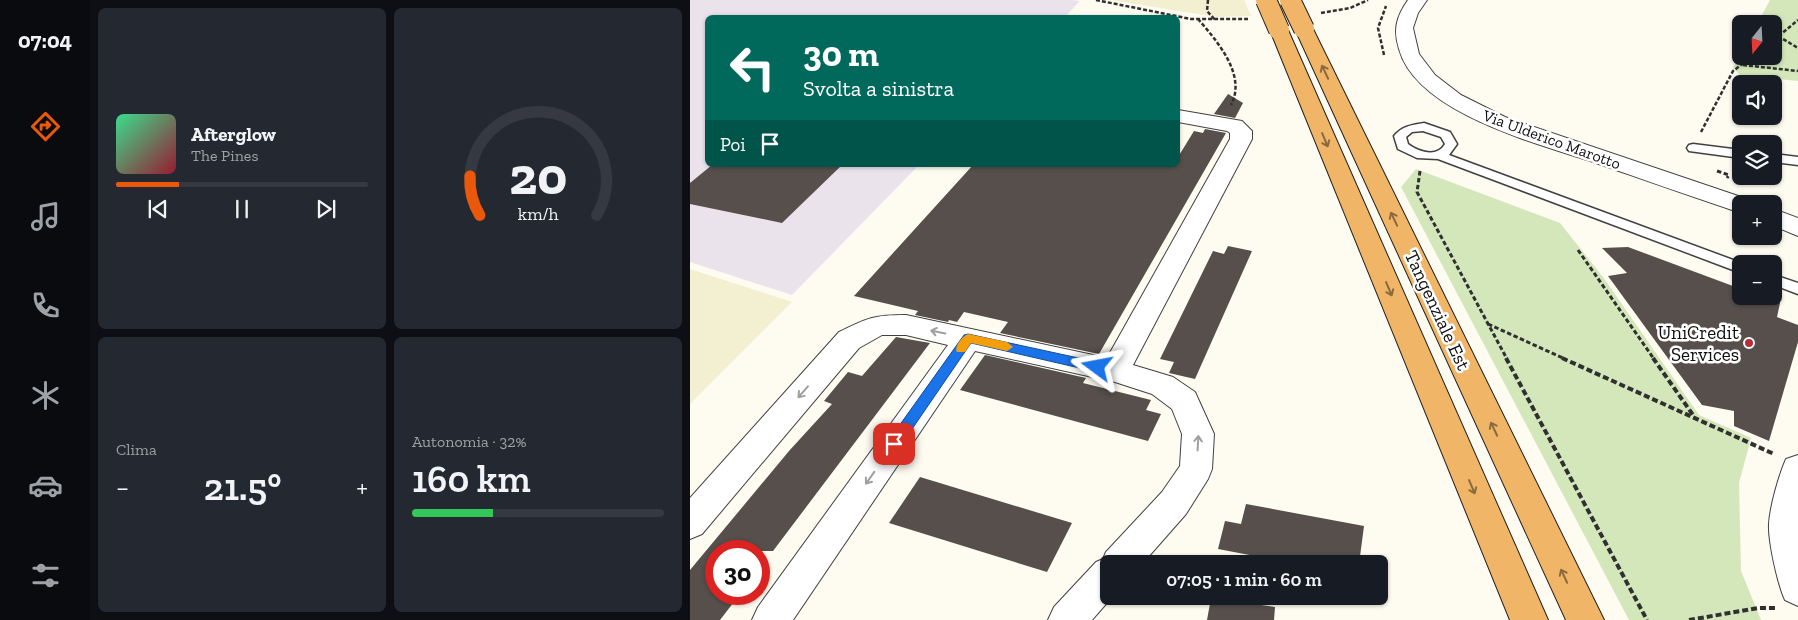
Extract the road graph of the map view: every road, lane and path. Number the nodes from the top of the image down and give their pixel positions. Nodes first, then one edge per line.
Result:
1 (1096, 0) edge
2 (1208, 0) edge
3 (1266, 0) edge
4 (1290, 0) edge
5 (1368, 0) edge
6 (1418, 0) edge
7 (1177, 15) edge
8 (1180, 16) edge
9 (1198, 19) junction
10 (1216, 20) junction
11 (1798, 20) edge
12 (1288, 23) junction
13 (1782, 33) edge
14 (1782, 38) edge
15 (1798, 48) edge
16 (1742, 65) joint
17 (1798, 71) edge
18 (1733, 72) dead end
19 (1180, 116) edge
20 (1222, 124) junction
21 (1693, 148) dead end
22 (1732, 153) edge
23 (1439, 155) junction
24 (1423, 156) junction
25 (1782, 159) edge
26 (1798, 161) edge
27 (1732, 202) edge
28 (1782, 217) edge
29 (1782, 220) edge
30 (1798, 220) edge
31 (1798, 228) edge
32 (1578, 250) dead end
33 (1732, 265) edge
34 (1782, 283) edge
35 (1798, 289) edge
36 (1488, 324) junction
37 (968, 338) junction
38 (1116, 371) junction
39 (1694, 417) junction
40 (1789, 463) edge
41 (690, 523) edge
42 (1126, 555) edge
43 (1100, 584) edge
44 (1790, 599) edge
45 (771, 620) edge
46 (1067, 620) edge
47 (1529, 620) edge
48 (1585, 620) edge
49 (1647, 620) edge
50 (1689, 620) edge

1 - 7 path
2 - 10 path
3 - 12 highway, Tangenziale Est, bridge
4 - 12 highway, Tangenziale Est, bridge
5 - 12 path
6 - 27 street, Via Ulderico Marotto
8 - 9 path
9 - 10 path
9 - 20 path
10 - 12 path
11 - 13 path
12 -> 47 highway, Tangenziale Est
48 -> 12 highway, Tangenziale Est
14 - 15 path
16 - 17 path
16 - 18 path
19 - 20 street
20 - 38 street
21 - 22 lane
23 - 24 lane
23 - 24 lane
23 - 33 lane
24 - 36 path
25 - 26 lane
28 - 30 street
29 - 31 street
32 - 39 path
34 - 35 lane
36 - 39 path
36 - 49 path
37 - 38 street
37 -> 41 street
37 -> 45 street
42 -> 38 street
39 - 40 path
40 - 44 street
43 - 46 street
44 - 50 path

